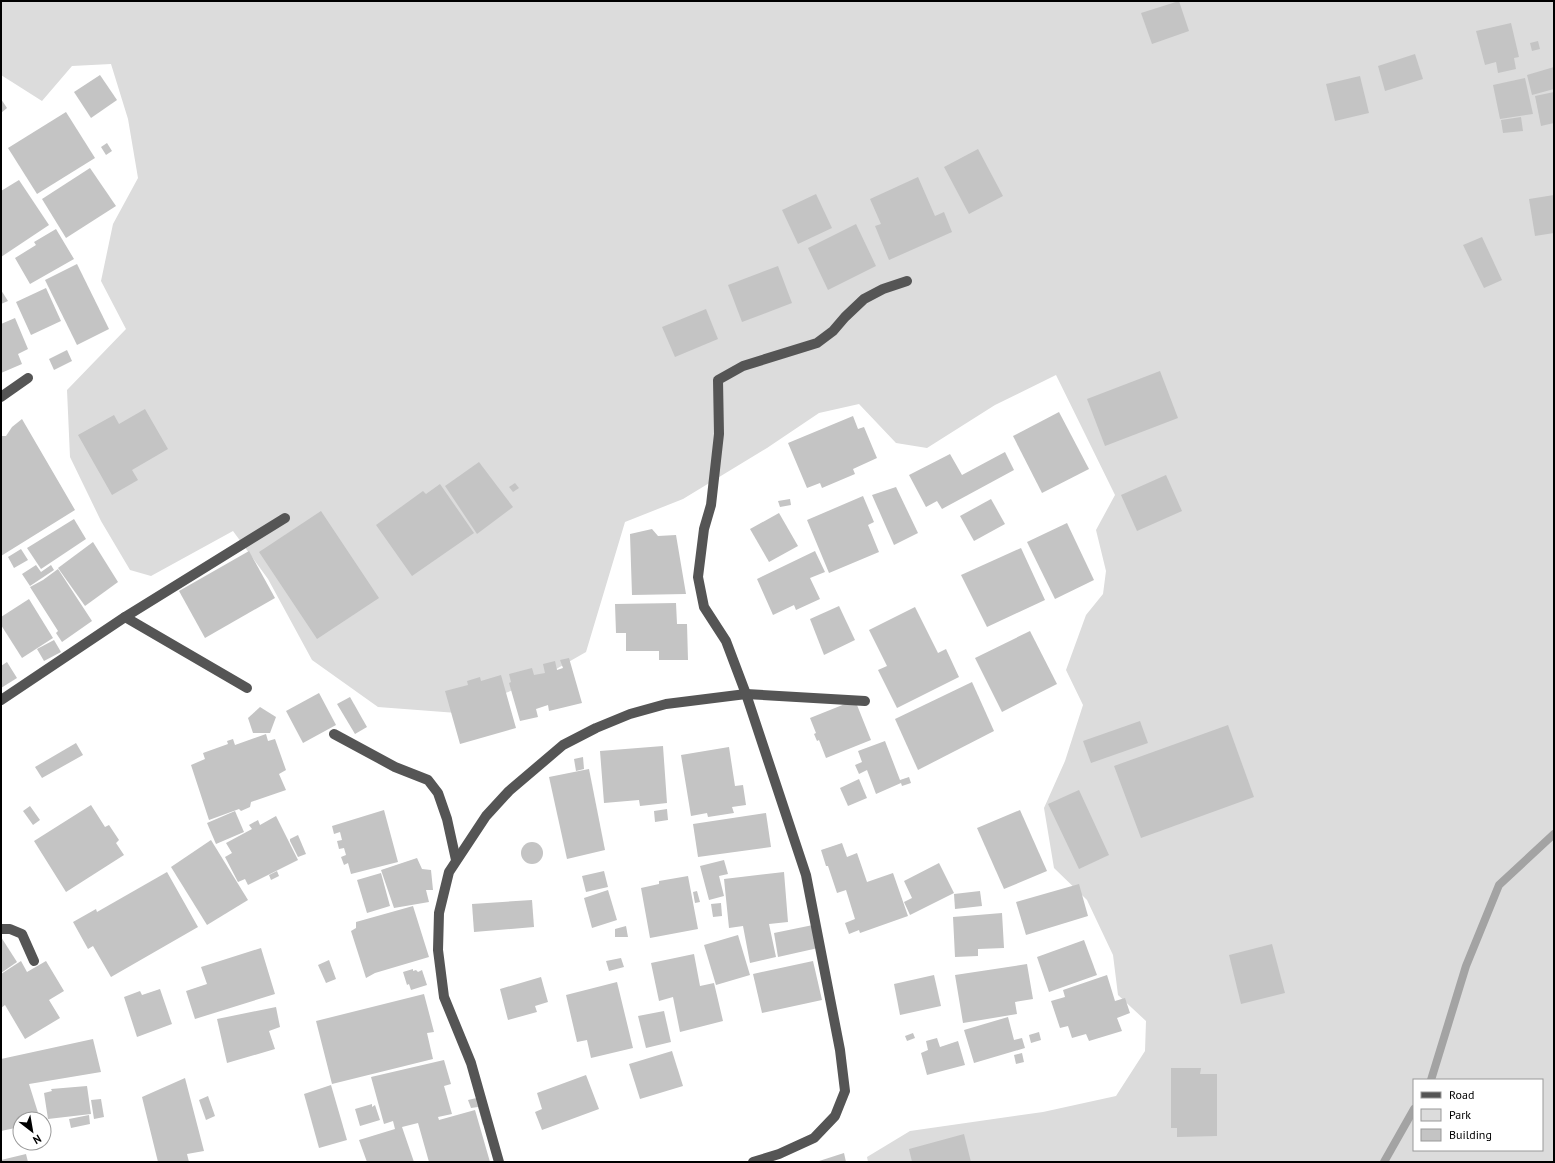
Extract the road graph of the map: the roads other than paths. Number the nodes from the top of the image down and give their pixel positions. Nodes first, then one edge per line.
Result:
1 (907, 281) dead end
2 (28, 378) dead end
3 (1, 397) edge
4 (285, 518) dead end
5 (125, 617) junction
6 (247, 688) dead end
7 (746, 694) junction
8 (1, 700) edge
9 (865, 700) dead end
10 (334, 734) dead end
11 (456, 860) junction
12 (1, 929) edge
13 (34, 961) dead end
14 (499, 1162) edge
15 (753, 1162) edge

1 - 7 street
2 - 3 street
4 - 5 street
5 - 6 street
5 - 8 street
7 - 9 street
7 - 11 street
7 - 15 street
10 - 11 street
11 - 14 street
12 - 13 street

